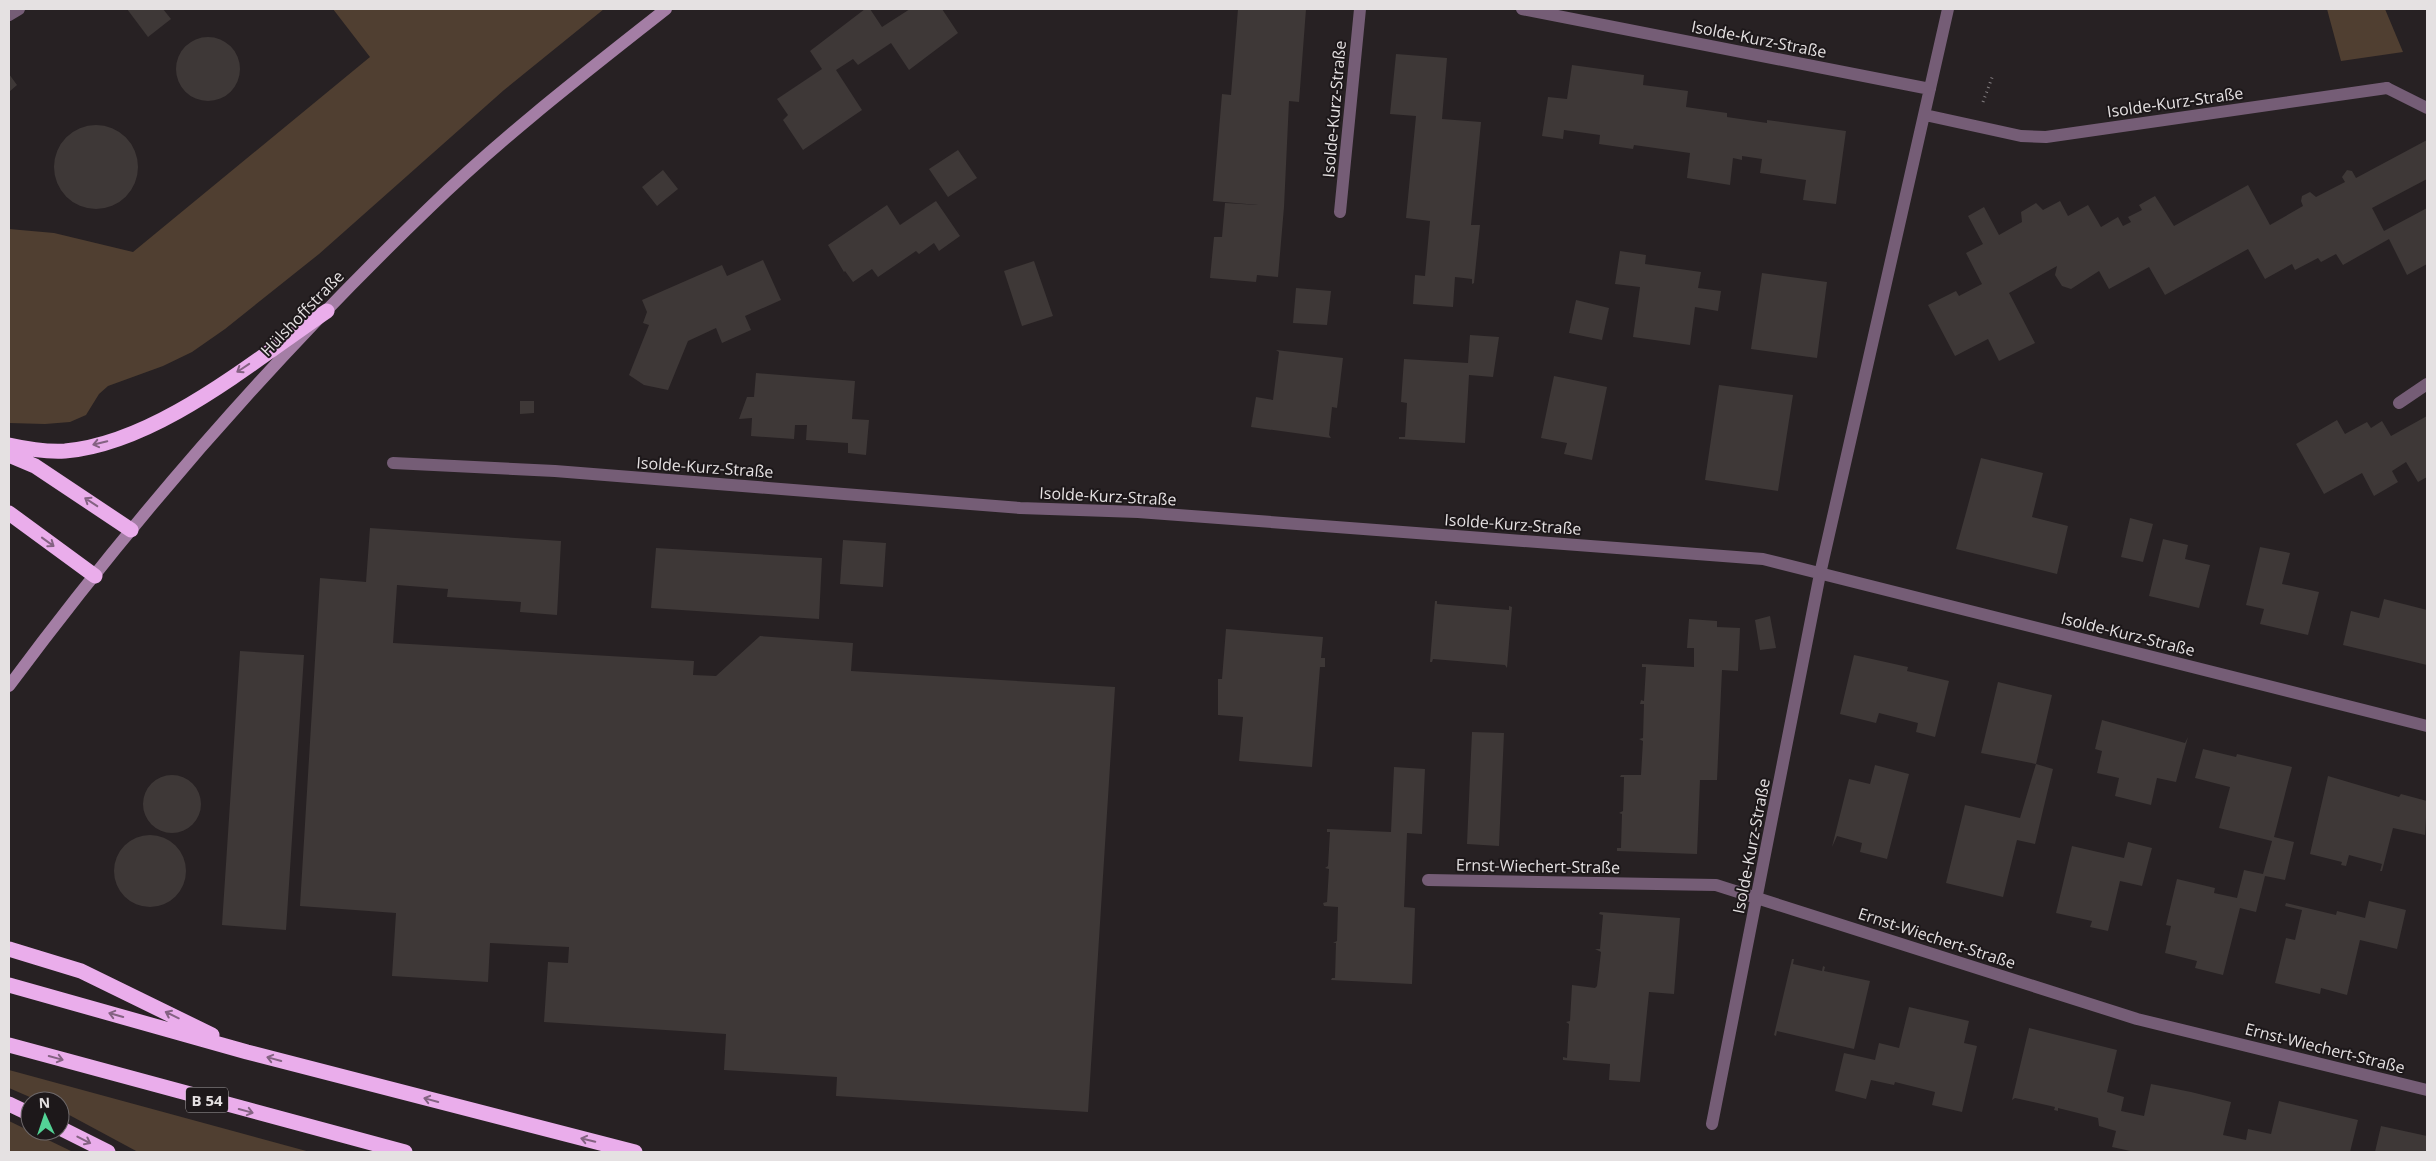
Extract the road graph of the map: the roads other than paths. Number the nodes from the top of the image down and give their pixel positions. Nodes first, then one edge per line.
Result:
1 (19, 9) edge
2 (666, 9) edge
3 (1360, 9) edge
4 (1522, 9) edge
5 (1948, 9) edge
6 (9, 15) edge
7 (1930, 89) junction
8 (2427, 108) edge
9 (1925, 115) junction
10 (1340, 212) dead end
11 (326, 311) junction
12 (2427, 384) edge
13 (2399, 403) dead end
14 (9, 445) edge
15 (9, 455) edge
16 (393, 463) dead end
17 (9, 513) edge
18 (130, 530) junction
19 (1820, 574) junction
20 (94, 576) junction
21 (9, 686) edge
22 (2427, 726) edge
23 (1428, 880) dead end
24 (1758, 897) junction
25 (9, 949) edge
26 (9, 985) edge
27 (9, 1045) edge
28 (247, 1052) junction
29 (2427, 1090) edge
30 (1712, 1124) dead end
31 (70, 1133) edge
32 (108, 1152) edge
33 (406, 1152) edge
34 (635, 1152) edge

1 - 6 street
2 - 11 main road, Hülshoffstraße
3 - 10 street, Isolde-Kurz-Straße
4 - 7 street, Isolde-Kurz-Straße
5 - 7 street, Isolde-Kurz-Straße
7 - 9 street, Isolde-Kurz-Straße
8 - 9 street, Isolde-Kurz-Straße
9 - 19 street, Isolde-Kurz-Straße
11 -> 14 highway
11 - 18 main road, Hülshoffstraße
12 - 13 street
18 -> 15 highway
16 - 19 street, Isolde-Kurz-Straße
17 -> 20 highway
18 - 20 main road, Hülshoffstraße
19 - 22 street, Isolde-Kurz-Straße
19 - 24 street, Isolde-Kurz-Straße
20 - 21 main road, Hülshoffstraße
23 - 24 street, Ernst-Wiechert-Straße
24 - 29 street, Ernst-Wiechert-Straße
24 - 30 street, Isolde-Kurz-Straße
28 -> 25 highway
28 -> 26 highway
27 -> 33 highway, B 54
34 -> 28 highway
31 -> 32 highway

